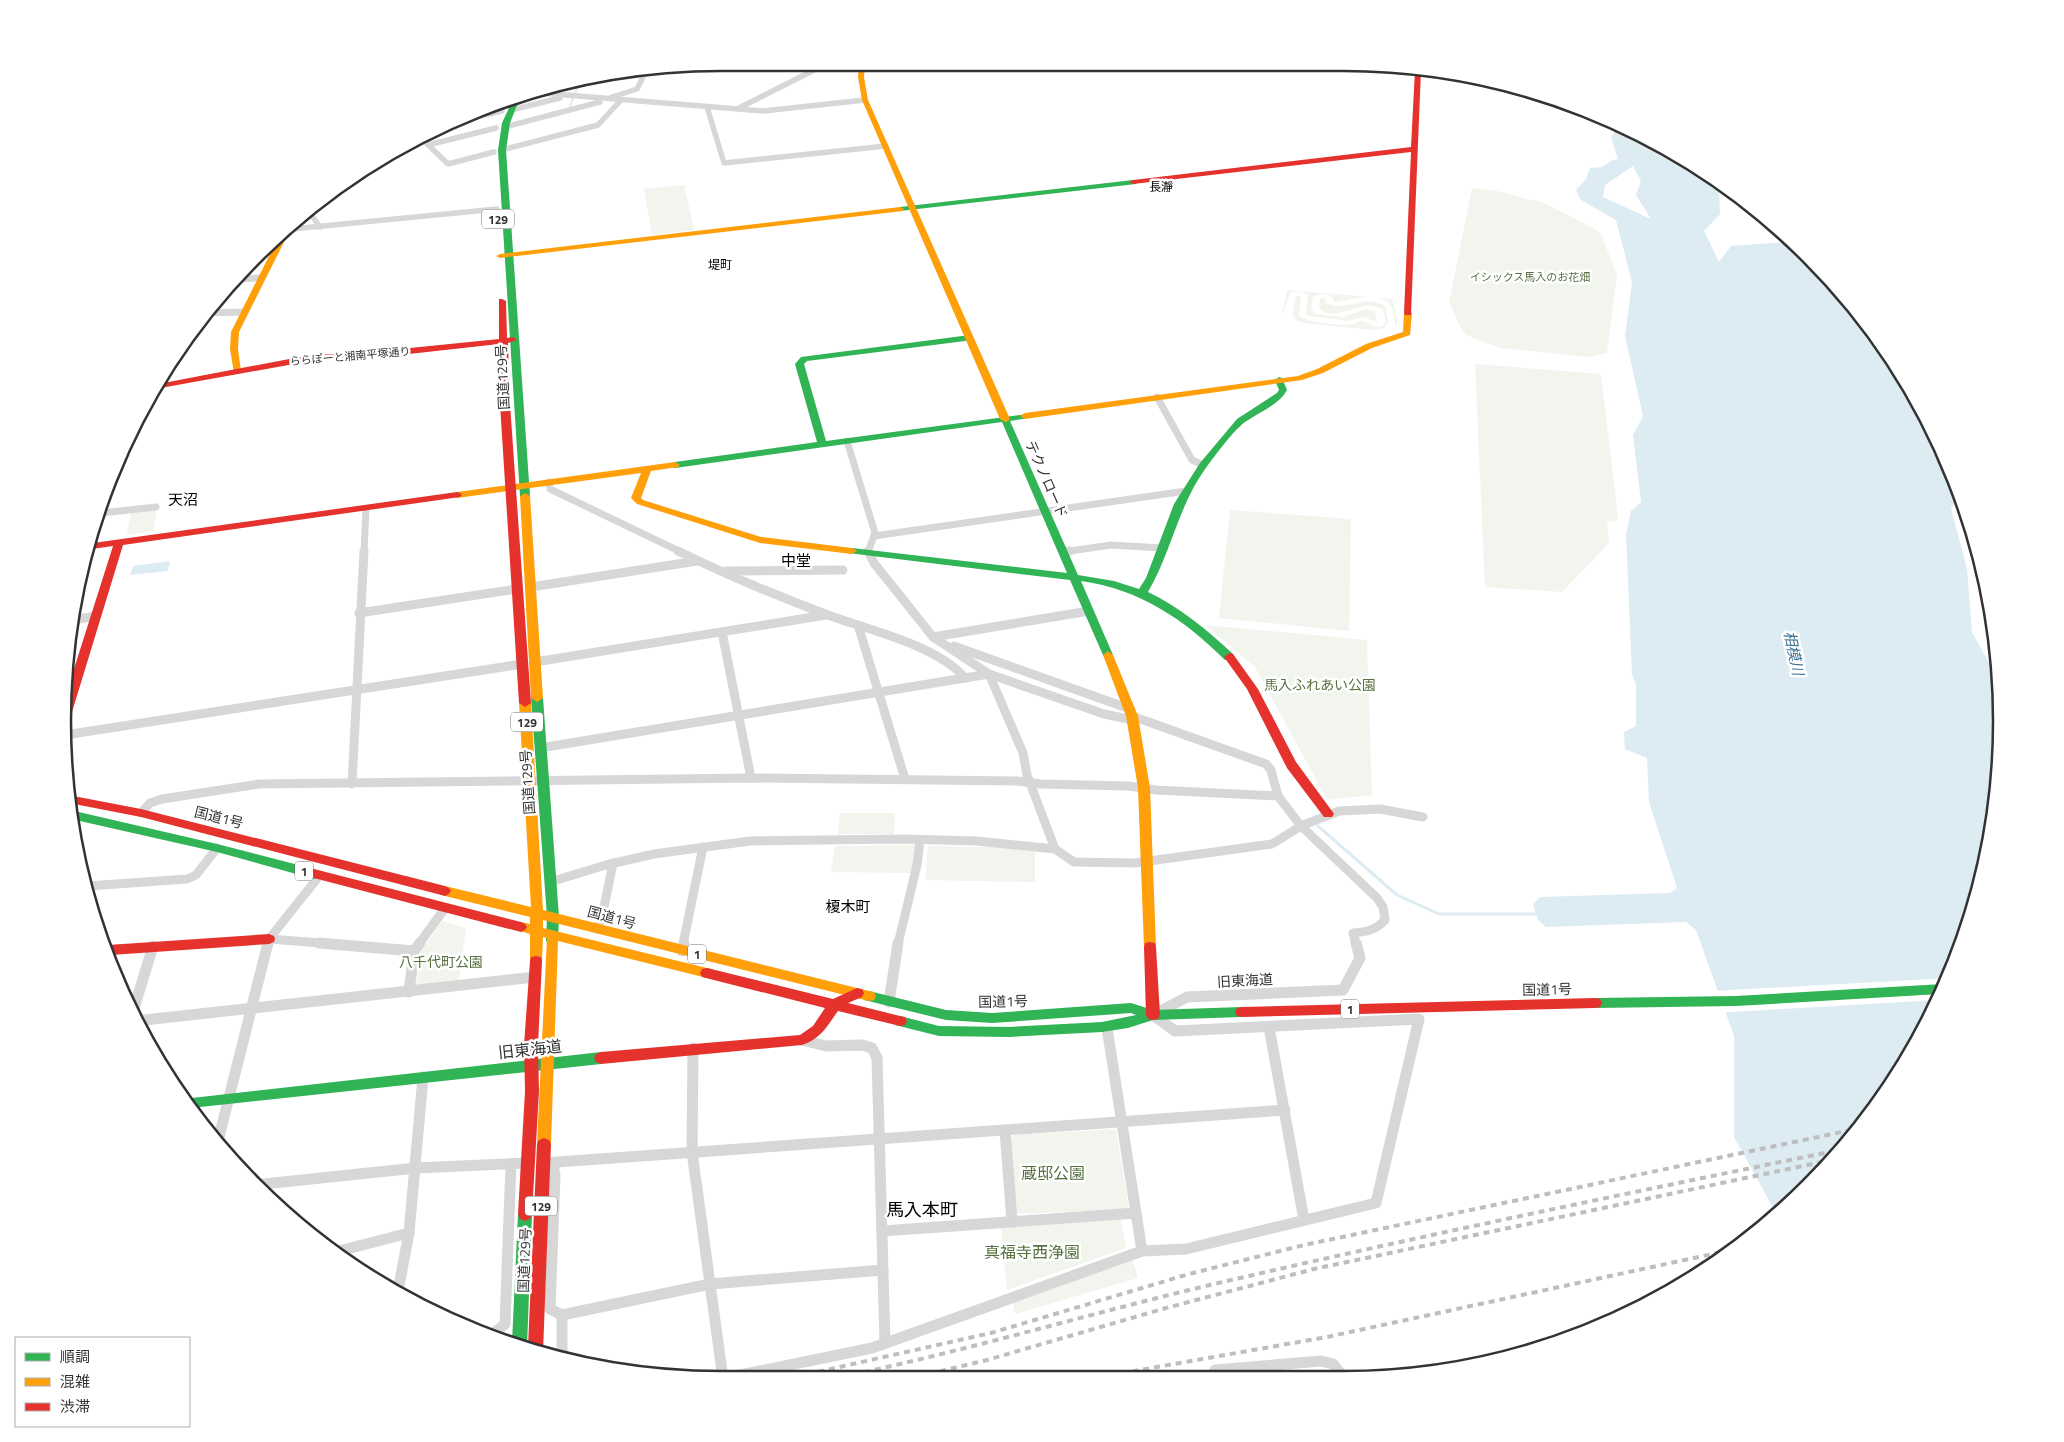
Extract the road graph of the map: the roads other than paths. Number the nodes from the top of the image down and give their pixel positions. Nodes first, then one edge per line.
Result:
1 (811, 71) edge
2 (860, 71) edge
3 (643, 76) edge
4 (1418, 76) edge
5 (549, 94) edge
6 (565, 96) junction
7 (608, 99) junction
8 (621, 100) junction
9 (865, 100) junction
10 (512, 106) edge
11 (707, 107) junction
12 (507, 108) edge
13 (738, 109) junction
14 (500, 127) junction
15 (425, 142) edge
16 (428, 145) junction
17 (886, 146) junction
18 (1414, 149) junction
19 (498, 151) junction
20 (912, 208) junction
21 (497, 209) junction
22 (312, 216) edge
23 (320, 227) junction
24 (297, 229) edge
25 (278, 247) edge
26 (504, 255) junction
27 (262, 278) junction
28 (246, 279) edge
29 (244, 312) junction
30 (215, 314) edge
31 (970, 338) junction
32 (516, 339) junction
33 (503, 341) junction
34 (237, 371) junction
35 (1279, 380) junction
36 (165, 385) edge
37 (1157, 397) junction
38 (1005, 419) junction
39 (847, 440) junction
40 (822, 444) junction
41 (1204, 465) junction
42 (647, 468) junction
43 (549, 482) junction
44 (524, 485) junction
45 (512, 487) junction
46 (1186, 491) junction
47 (156, 507) dead end
48 (366, 509) junction
49 (1045, 511) junction
50 (106, 512) edge
51 (874, 536) junction
52 (119, 543) junction
53 (95, 546) edge
54 (1162, 548) junction
55 (1063, 552) junction
56 (868, 553) junction
57 (697, 561) junction
58 (843, 570) dead end
59 (720, 571) junction
60 (1075, 578) junction
61 (531, 587) junction
62 (517, 589) junction
63 (1142, 593) junction
64 (1089, 610) junction
65 (359, 613) junction
66 (828, 615) junction
67 (96, 616) junction
68 (80, 619) edge
69 (858, 625) junction
70 (722, 632) junction
71 (933, 637) junction
72 (535, 662) junction
73 (522, 664) junction
74 (989, 674) junction
75 (965, 678) junction
76 (73, 686) edge
77 (356, 690) junction
78 (879, 693) junction
79 (1132, 715) junction
80 (738, 716) junction
81 (72, 734) edge
82 (540, 748) junction
83 (752, 778) junction
84 (905, 779) junction
85 (536, 780) junction
86 (1030, 783) junction
87 (352, 784) junction
88 (1144, 788) junction
89 (1278, 796) junction
90 (77, 806) edge
91 (77, 808) edge
92 (141, 813) junction
93 (1328, 814) junction
94 (1423, 817) dead end
95 (1301, 826) junction
96 (920, 840) junction
97 (703, 847) junction
98 (217, 848) junction
99 (1055, 849) junction
100 (1146, 861) junction
101 (614, 863) junction
102 (320, 875) junction
103 (550, 882) junction
104 (92, 886) edge
105 (445, 908) junction
106 (536, 913) junction
107 (553, 917) junction
108 (597, 929) junction
109 (537, 930) junction
110 (552, 934) junction
111 (269, 939) junction
112 (153, 946) junction
113 (113, 950) edge
114 (414, 951) junction
115 (682, 951) junction
116 (535, 977) junction
117 (1934, 990) edge
118 (409, 992) junction
119 (857, 993) junction
120 (889, 1002) junction
121 (136, 1003) edge
122 (834, 1005) junction
123 (251, 1008) junction
124 (1153, 1015) junction
125 (144, 1020) edge
126 (1269, 1027) junction
127 (1107, 1028) junction
128 (802, 1040) junction
129 (693, 1048) junction
130 (548, 1063) junction
131 (532, 1064) junction
132 (423, 1077) junction
133 (229, 1098) junction
134 (195, 1102) edge
135 (1285, 1110) junction
136 (1121, 1122) junction
137 (1005, 1130) junction
138 (220, 1134) edge
139 (879, 1139) junction
140 (692, 1152) junction
141 (527, 1163) junction
142 (548, 1163) junction
143 (511, 1164) junction
144 (416, 1168) junction
145 (267, 1185) edge
146 (1136, 1213) junction
147 (1304, 1220) junction
148 (1012, 1221) junction
149 (882, 1231) junction
150 (410, 1233) junction
151 (344, 1250) edge
152 (1142, 1251) junction
153 (883, 1270) junction
154 (710, 1284) junction
155 (399, 1286) edge
156 (562, 1314) junction
157 (497, 1330) edge
158 (520, 1339) edge
159 (885, 1343) junction
160 (536, 1344) edge
161 (562, 1351) edge
162 (1216, 1370) dead end
163 (721, 1371) edge
164 (761, 1371) edge
165 (1339, 1371) edge

1 - 13 street
2 - 9 main road, テクノロード
3 - 7 street
4 - 18 main road
5 - 6 street
6 - 7 street
6 - 10 street
7 - 8 street
7 - 14 street
8 - 11 street
8 - 19 street
9 - 13 street
9 - 17 main road, テクノロード
11 - 13 street
11 - 17 street
12 - 14 main road, 国道129号 / 129
14 - 16 street
14 - 19 main road, 国道129号 / 129
15 - 16 street
16 - 19 street
17 - 20 main road, テクノロード
18 - 20 main road
18 - 35 main road
19 - 21 main road, 国道129号 / 129
19 - 26 main road, 国道129号 / 129
20 - 26 main road
20 - 31 main road, テクノロード
21 - 23 street
21 - 26 main road, 国道129号 / 129
22 - 23 street
23 - 24 street
25 - 27 main road
26 - 32 main road, 国道129号 / 129
26 - 33 main road, 国道129号 / 129
27 - 28 street
27 - 29 main road
29 - 30 street
29 - 34 main road
31 - 38 main road, テクノロード
31 - 40 main road
32 - 33 main road, ららぽーと湘南平塚通り
32 - 44 main road, 国道129号 / 129
33 - 34 main road, ららぽーと湘南平塚通り
33 - 45 main road, 国道129号 / 129
34 - 36 main road, ららぽーと湘南平塚通り
35 - 37 main road
35 - 41 main road
37 - 38 main road
37 - 41 street
38 - 39 main road
38 - 49 main road, テクノロード
39 - 40 main road
39 - 51 street
40 - 42 main road
41 - 46 main road
42 - 43 main road
42 - 56 main road
43 - 44 main road
43 - 57 street
44 - 45 main road
44 - 61 main road, 国道129号 / 129
45 - 48 main road
45 - 62 main road, 国道129号 / 129
46 - 49 street
46 - 54 main road
47 - 50 street
48 - 52 main road
48 - 65 street
49 - 51 street
49 - 55 main road, テクノロード
51 - 56 street
52 - 53 main road
52 - 67 main road
54 - 55 street
54 - 63 main road
55 - 60 main road, テクノロード
56 - 60 main road
56 - 71 street
57 - 59 street
57 - 61 street
58 - 59 street
59 - 66 street
60 - 63 main road
60 - 64 main road, テクノロード
61 - 72 main road, 国道129号 / 129
62 - 65 street
62 - 73 main road, 国道129号 / 129
63 - 93 main road
64 - 71 street
64 - 79 main road, テクノロード
65 - 77 street
66 - 69 street
66 - 70 street
67 - 68 street
67 - 76 main road
69 - 75 street
69 - 78 street
70 - 72 street
70 - 80 street
71 - 74 street
71 - 79 street
72 - 82 main road, 国道129号 / 129
73 - 77 street
73 - 85 main road, 国道129号 / 129
74 - 75 street
74 - 79 street
74 - 86 street
75 - 78 street
77 - 81 street
77 - 87 street
78 - 80 street
78 - 84 street
79 - 88 main road, テクノロード
79 - 89 street
80 - 82 street
80 - 83 street
82 - 85 main road, 国道129号 / 129
83 - 84 street
83 - 85 street
84 - 86 street
85 - 87 street
85 - 103 main road, 国道129号 / 129
85 - 106 main road, 国道129号 / 129
86 - 88 street
86 - 99 street
87 - 92 street
88 - 89 street
88 - 100 main road, テクノロード
89 - 95 street
90 - 92 main road, 国道1号 / 1
91 - 98 main road, 国道1号 / 1
92 - 106 main road, 国道1号 / 1
93 - 94 street
93 - 95 street
95 - 100 street
95 - 124 street, 旧東海道
96 - 97 street
96 - 99 street
96 - 120 street
97 - 101 street
97 - 115 street
98 - 102 main road, 国道1号 / 1
98 - 104 street
99 - 100 street
100 - 124 main road, テクノロード
101 - 103 street
101 - 108 street
102 - 105 main road, 国道1号 / 1
102 - 111 street
103 - 107 main road, 国道129号 / 129
105 - 109 main road, 国道1号 / 1
105 - 114 street
106 - 107 main road, 国道1号 / 1
106 - 109 main road, 国道129号 / 129
107 - 108 main road, 国道1号 / 1
107 - 110 main road, 国道129号 / 129
108 - 115 main road, 国道1号 / 1
109 - 110 main road, 国道1号 / 1
109 - 116 main road, 国道129号 / 129
110 - 122 main road, 国道1号 / 1
110 - 130 main road, 国道129号 / 129
111 - 112 main road
111 - 114 street
111 - 123 street
112 - 113 main road
112 - 121 street
114 - 118 street
115 - 119 main road, 国道1号 / 1
116 - 118 street
116 - 131 main road, 国道129号 / 129
117 - 124 main road, 国道1号 / 1
118 - 123 street
119 - 120 main road, 国道1号 / 1
119 - 122 main road
120 - 124 main road, 国道1号 / 1
122 - 127 main road, 国道1号 / 1
122 - 128 main road
123 - 125 street
123 - 133 street
124 - 126 street
124 - 127 main road, 国道1号 / 1
126 - 135 street
126 - 147 street
127 - 136 street
128 - 129 main road, 旧東海道
128 - 139 street
129 - 130 main road, 旧東海道
129 - 140 street
130 - 131 main road, 旧東海道
130 - 142 main road, 国道129号 / 129
131 - 132 main road, 旧東海道
131 - 141 main road, 国道129号 / 129
132 - 133 main road, 旧東海道
132 - 144 street
133 - 134 main road, 旧東海道
133 - 138 street
135 - 136 street
135 - 147 street
136 - 137 street
136 - 146 street
137 - 139 street
137 - 148 street
139 - 140 street
139 - 149 street
140 - 142 street
140 - 154 street
141 - 143 street
141 - 158 main road, 国道129号 / 129
142 - 156 street
142 - 160 main road, 国道129号 / 129
143 - 144 street
143 - 157 street
144 - 145 street
144 - 150 street
146 - 148 street
146 - 152 street
147 - 152 street
148 - 149 street
149 - 153 street
150 - 151 street
150 - 155 street
152 - 159 street
153 - 154 street
153 - 159 street
154 - 156 street
154 - 163 street
156 - 161 street
159 - 164 street
162 - 165 street

